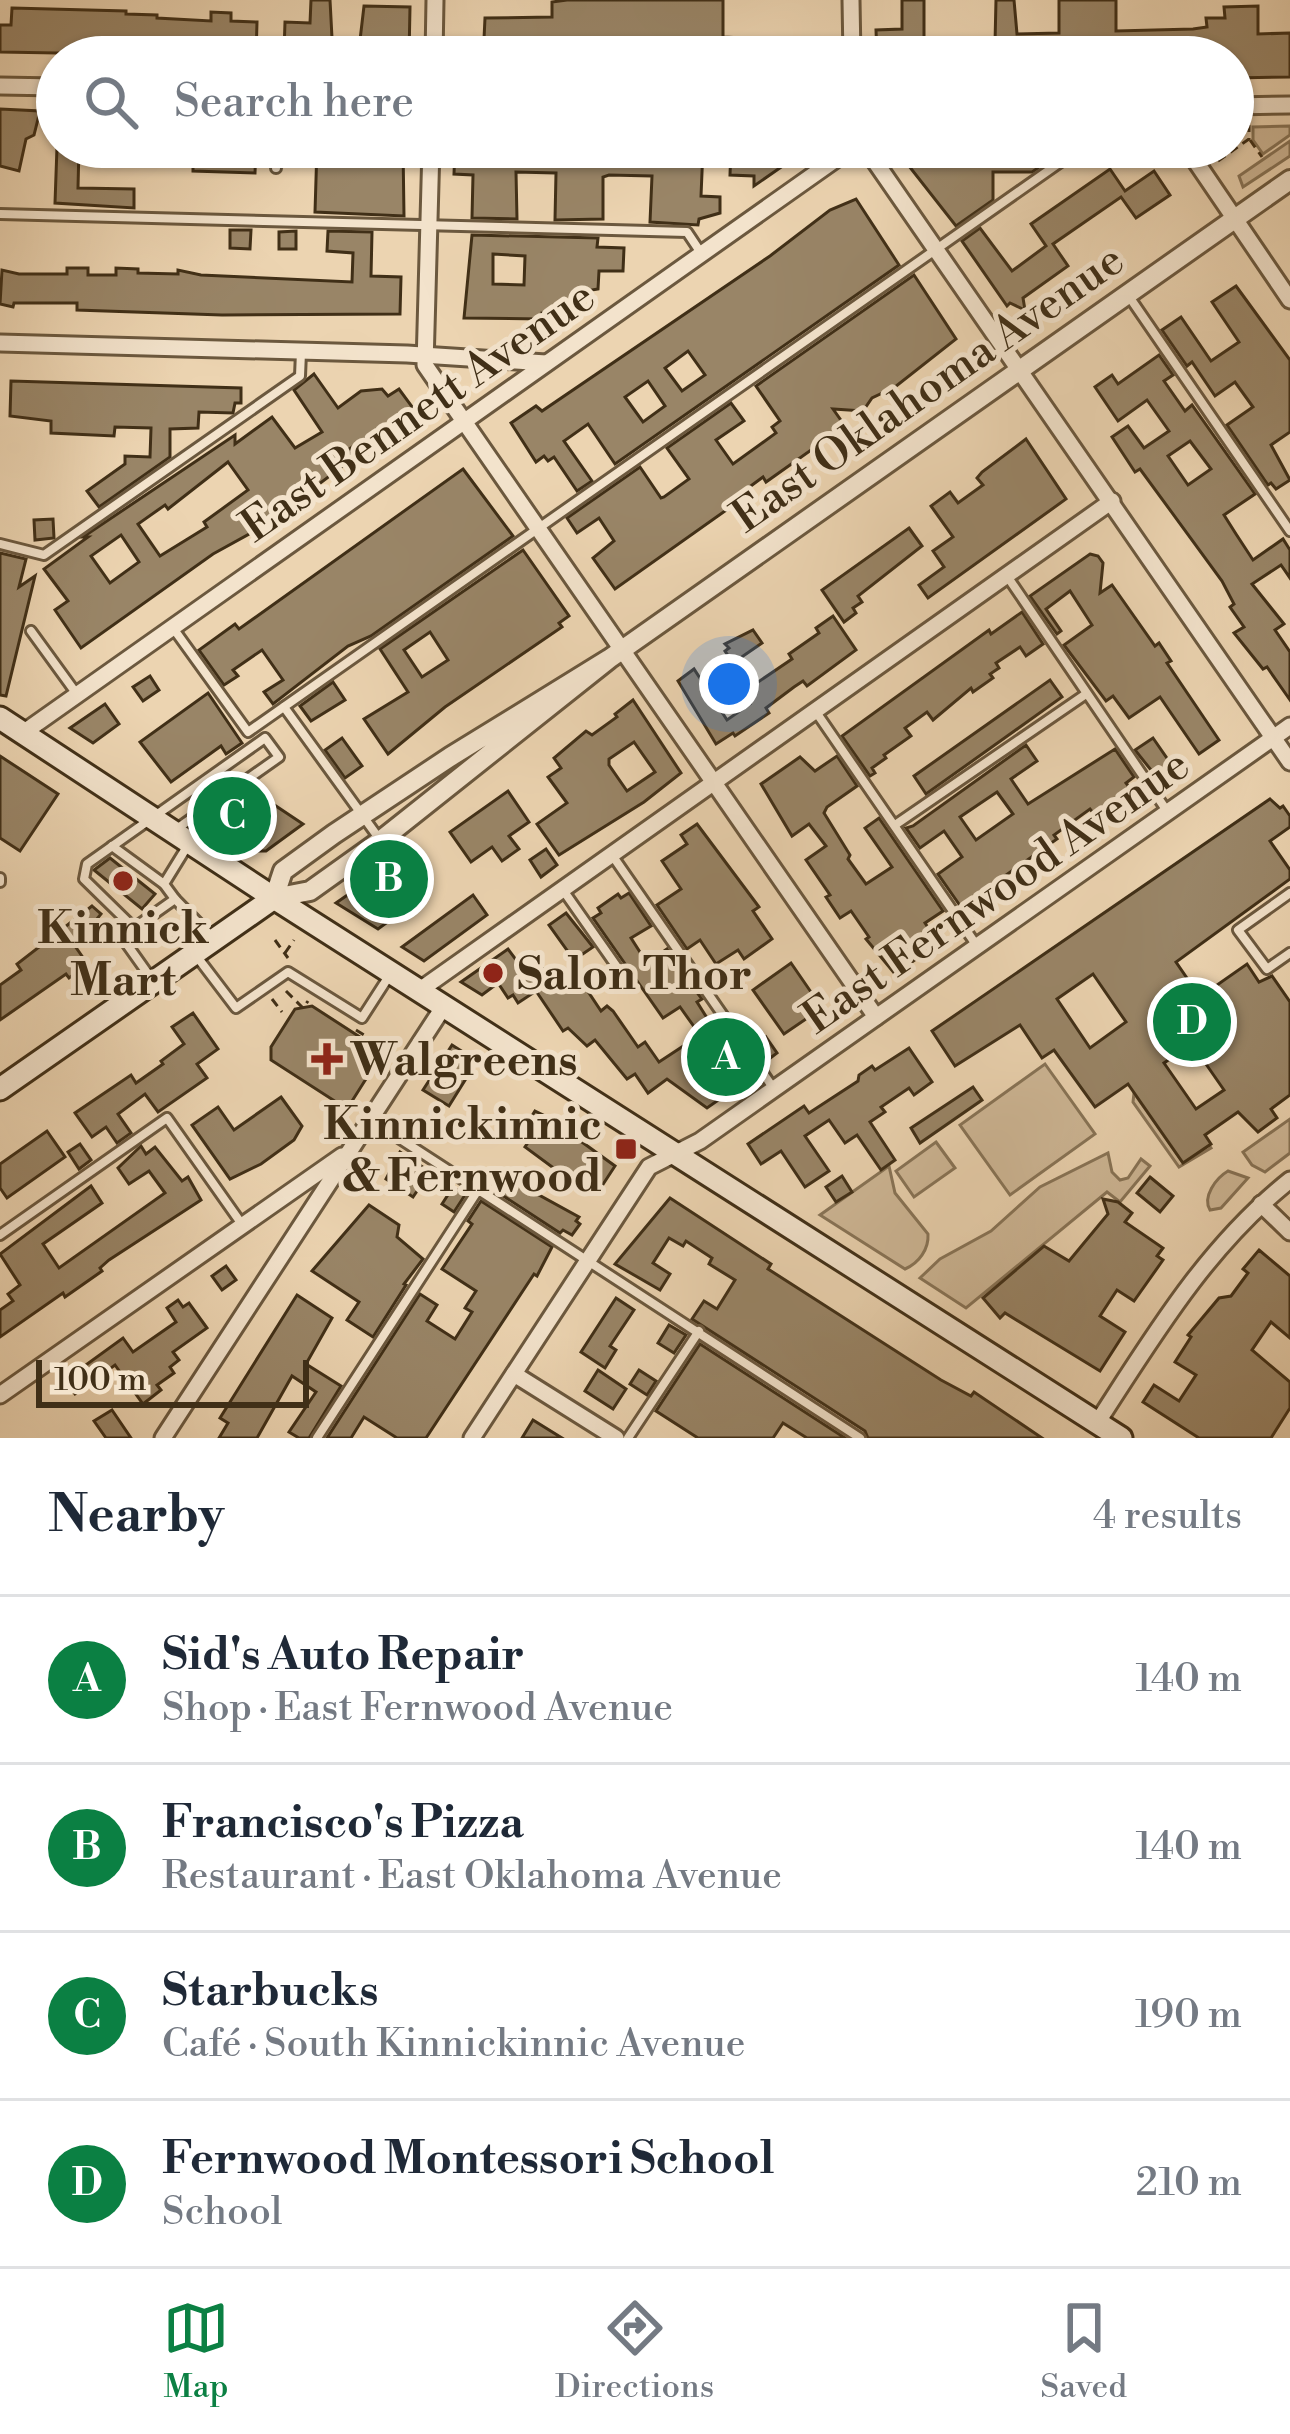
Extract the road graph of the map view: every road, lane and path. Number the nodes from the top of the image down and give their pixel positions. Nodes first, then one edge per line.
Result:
1 (435, 0) edge
2 (851, 0) edge
3 (434, 36) edge
4 (852, 36) edge
5 (0, 86) edge
6 (36, 87) edge
7 (1290, 105) edge
8 (1254, 106) edge
9 (1254, 146) edge
10 (1262, 158) dead end
11 (430, 168) edge
12 (823, 168) edge
13 (880, 168) edge
14 (1052, 168) edge
15 (1200, 168) edge
16 (1290, 179) edge
17 (0, 214) edge
18 (1234, 218) junction
19 (429, 225) junction
20 (937, 248) junction
21 (702, 254) junction
22 (1128, 294) junction
23 (1290, 300) edge
24 (0, 343) edge
25 (301, 352) junction
26 (425, 355) junction
27 (546, 363) junction
28 (1021, 369) junction
29 (463, 421) junction
30 (1112, 501) junction
31 (538, 528) junction
32 (1290, 531) edge
33 (0, 544) edge
34 (1007, 576) junction
35 (172, 627) junction
36 (32, 631) dead end
37 (616, 654) junction
38 (77, 694) junction
39 (1086, 694) junction
40 (284, 707) junction
41 (815, 710) junction
42 (0, 718) edge
43 (1290, 727) edge
44 (23, 733) junction
45 (1274, 738) junction
46 (1290, 762) edge
47 (714, 781) junction
48 (1168, 812) junction
49 (362, 815) junction
50 (151, 818) junction
51 (896, 825) junction
52 (181, 838) junction
53 (380, 841) junction
54 (112, 846) junction
55 (611, 854) junction
56 (164, 884) junction
57 (562, 889) junction
58 (1290, 893) edge
59 (274, 898) junction
60 (176, 899) junction
61 (134, 928) junction
62 (214, 939) junction
63 (275, 940) dead end
64 (294, 940) dead end
65 (977, 946) junction
66 (194, 953) junction
67 (1290, 953) edge
68 (392, 972) junction
69 (153, 981) junction
70 (631, 987) dead end
71 (265, 988) junction
72 (419, 990) junction
73 (286, 993) dead end
74 (308, 1001) dead end
75 (444, 1006) junction
76 (282, 1012) dead end
77 (876, 1017) junction
78 (342, 1022) dead end
79 (392, 1052) dead end
80 (0, 1089) edge
81 (774, 1089) junction
82 (370, 1119) junction
83 (351, 1150) junction
84 (675, 1154) junction
85 (1290, 1180) edge
86 (478, 1190) junction
87 (1261, 1204) junction
88 (242, 1224) junction
89 (1290, 1232) edge
90 (0, 1235) edge
91 (587, 1258) junction
92 (699, 1331) junction
93 (514, 1374) junction
94 (0, 1394) edge
95 (1097, 1423) junction
96 (163, 1438) edge
97 (317, 1438) edge
98 (472, 1438) edge
99 (616, 1438) edge
100 (628, 1438) edge
101 (860, 1438) edge
102 (1121, 1438) edge

1 - 3 street
2 - 4 street
5 - 6 street
7 - 8 street
9 - 10 path
11 - 19 street
12 - 21 street, East Bennett Avenue
13 - 20 street
14 - 20 lane
15 - 18 street
16 - 18 street, East Oklahoma Avenue
17 - 19 lane
18 - 22 street, East Oklahoma Avenue
18 - 23 street
19 - 21 lane
19 - 26 street
20 - 28 street
20 - 31 lane
21 - 27 street, East Bennett Avenue
22 - 28 street, East Oklahoma Avenue
22 - 32 lane
24 - 25 street
25 - 26 street
25 - 33 lane
26 - 27 street
26 - 29 street
27 - 29 street, East Bennett Avenue
28 - 30 street
28 - 37 street, East Oklahoma Avenue
29 - 31 street
29 - 35 street, East Bennett Avenue
30 - 34 street
30 - 45 street
31 - 37 street
31 - 40 lane
34 - 39 lane
34 - 41 street
35 - 38 street, East Bennett Avenue
35 - 40 lane
36 - 38 lane
37 - 47 street
37 - 49 street, East Oklahoma Avenue
37 - 53 street, East Oklahoma Avenue
38 - 44 street, East Bennett Avenue
39 - 48 lane
39 - 51 lane
40 - 49 lane
41 - 47 street
41 - 51 lane
42 - 44 main road
43 - 45 street, East Fernwood Avenue
44 - 50 main road
45 - 46 street
45 - 48 street, East Fernwood Avenue
47 - 55 street
47 - 77 street
48 - 65 street, East Fernwood Avenue
49 - 53 lane
49 - 59 street, East Oklahoma Avenue
50 - 52 main road
50 - 52 lane
50 - 54 lane
51 - 65 lane
52 - 56 lane
52 - 59 main road
53 - 59 street, East Oklahoma Avenue
54 - 56 lane
54 - 61 lane
55 - 57 street
55 - 81 lane
56 - 60 lane
57 - 70 lane
57 - 72 street
58 - 67 lane
59 - 62 main road, East Oklahoma Avenue
59 - 68 main road
60 - 61 lane
60 - 62 lane
61 - 69 lane
62 - 66 main road, East Oklahoma Avenue
63 - 64 path
65 - 77 street, East Fernwood Avenue
66 - 69 main road, East Oklahoma Avenue
66 - 71 lane
68 - 71 lane
68 - 72 main road
69 - 80 main road, East Oklahoma Avenue
71 - 76 path
72 - 75 main road
73 - 74 path
75 - 82 street
75 - 84 main road
77 - 81 street, East Fernwood Avenue
78 - 79 path
81 - 84 street, East Fernwood Avenue
82 - 83 street
82 - 86 lane
83 - 88 street
83 - 96 street
84 - 91 street, East Fernwood Avenue
84 - 95 main road
85 - 87 street
86 - 91 lane
86 - 97 lane
87 - 89 street
87 - 95 street
88 - 90 lane
88 - 94 street
91 - 92 lane
91 - 93 street, East Fernwood Avenue
92 - 100 lane
92 - 101 lane
93 - 98 street, East Fernwood Avenue
93 - 99 street
95 - 102 main road

